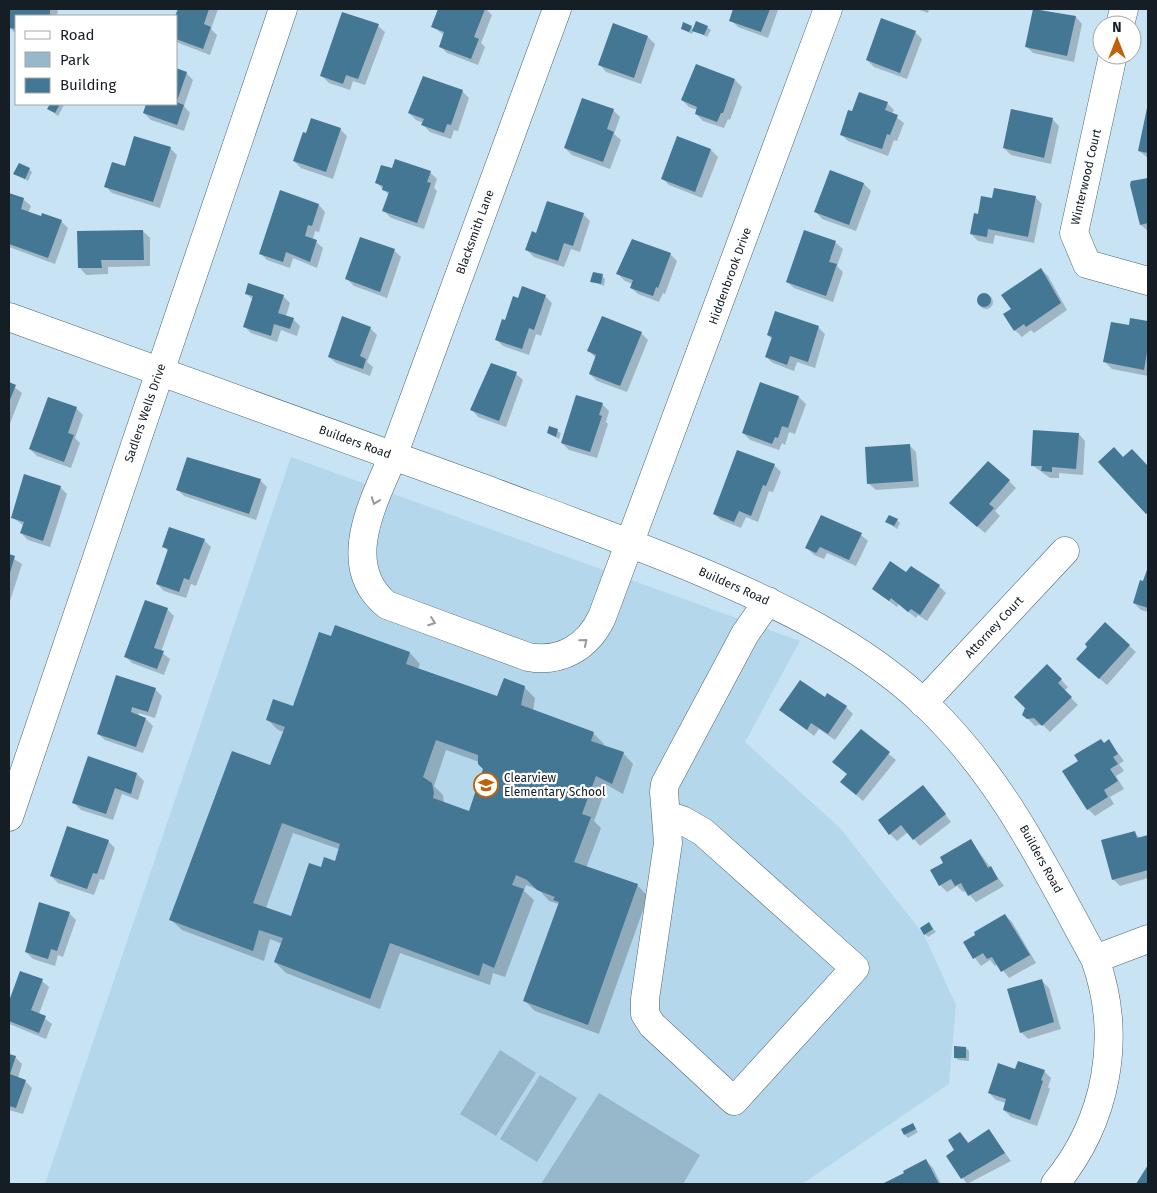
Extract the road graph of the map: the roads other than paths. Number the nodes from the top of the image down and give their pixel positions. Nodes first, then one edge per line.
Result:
1 (283, 9) edge
2 (557, 9) edge
3 (828, 9) edge
4 (1111, 65) edge
5 (1148, 281) edge
6 (9, 317) edge
7 (159, 371) junction
8 (393, 456) junction
9 (631, 543) junction
10 (1065, 550) dead end
11 (768, 601) junction
12 (923, 703) junction
13 (17, 768) edge
14 (666, 815) junction
15 (9, 817) edge
16 (1148, 939) edge
17 (1095, 959) junction
18 (1055, 1184) edge

1 - 7 street, Sadlers Wells Drive
2 - 8 street, Blacksmith Lane
3 - 9 street, Hiddenbrook Drive
4 - 5 street, Winterwood Court
6 - 7 street, Builders Road
7 - 8 street, Builders Road
7 - 13 street, Sadlers Wells Drive
8 - 9 street, Builders Road
8 -> 9 street, Blacksmith Lane
9 - 11 street, Builders Road
10 - 12 street, Attorney Court
11 - 12 street, Builders Road
11 - 14 street
12 - 17 street, Builders Road
13 - 15 street, Sadlers Wells Drive
14 - 14 street
16 - 17 street
17 - 18 street, Builders Road

